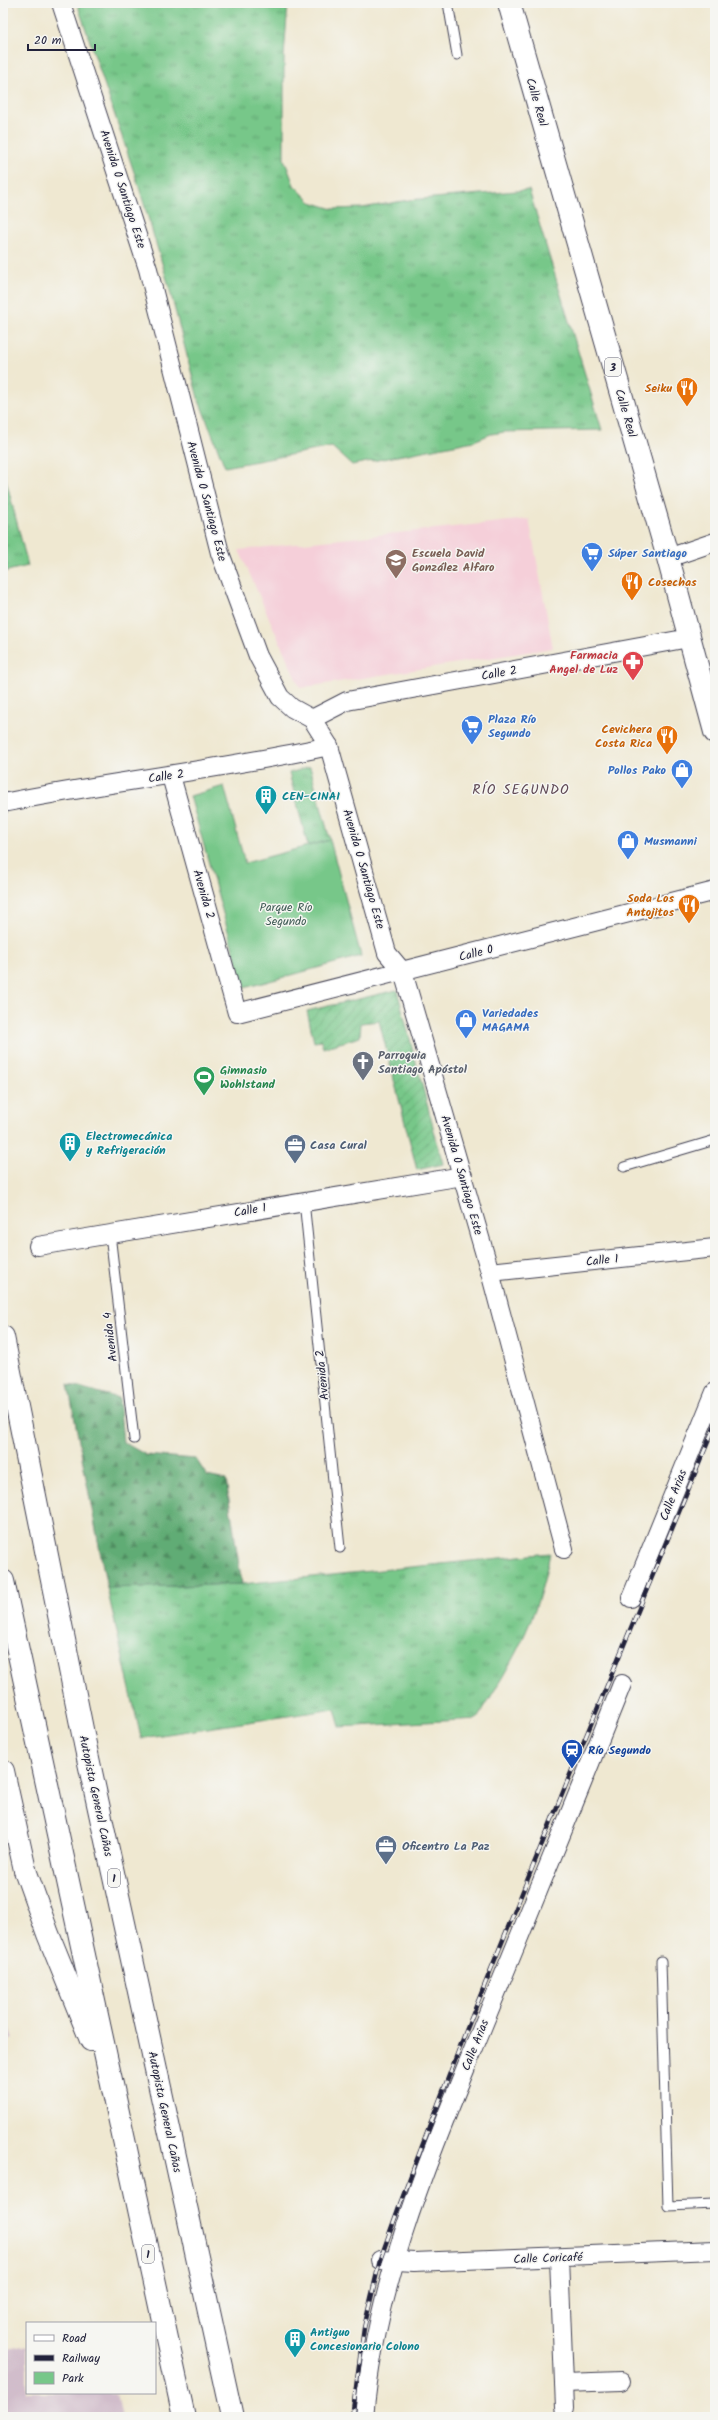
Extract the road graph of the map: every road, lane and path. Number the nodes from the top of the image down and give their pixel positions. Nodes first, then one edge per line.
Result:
1 (61, 3) edge
2 (448, 3) edge
3 (509, 3) edge
4 (457, 55) dead end
5 (715, 542) edge
6 (668, 558) junction
7 (689, 638) junction
8 (312, 719) junction
9 (715, 732) edge
10 (329, 746) junction
11 (171, 776) junction
12 (3, 803) edge
13 (715, 891) edge
14 (404, 972) junction
15 (237, 1013) joint
16 (715, 1140) edge
17 (624, 1167) dead end
18 (463, 1176) junction
19 (304, 1201) junction
20 (110, 1234) junction
21 (38, 1246) dead end
22 (715, 1248) edge
23 (490, 1272) junction
24 (3, 1338) edge
25 (715, 1392) edge
26 (134, 1438) dead end
27 (340, 1548) dead end
28 (564, 1549) dead end
29 (3, 1581) edge
30 (631, 1598) dead end
31 (622, 1684) dead end
32 (3, 1771) edge
33 (661, 1961) dead end
34 (112, 2090) junction
35 (715, 2204) edge
36 (715, 2250) edge
37 (559, 2258) junction
38 (387, 2261) junction
39 (621, 2381) dead end
40 (564, 2383) junction
41 (565, 2408) dead end
42 (184, 2417) edge
43 (232, 2417) edge
44 (364, 2417) edge

1 - 8 street, Avenida 0 Santiago Este
2 - 4 lane
3 - 6 main road, Calle Real / 3
5 - 6 street
6 - 7 main road, Calle Real / 3
7 - 8 street, Calle 2
7 - 9 main road, Calle Real / 3
8 - 10 street, Avenida 0 Santiago Este
10 - 11 street, Calle 2
10 - 14 street, Avenida 0 Santiago Este
11 - 12 street, Calle 2
11 - 15 street, Avenida 2
13 - 14 street, Calle 0
14 - 15 street, Calle 0
14 - 18 street, Avenida 0 Santiago Este
16 - 17 lane
18 - 19 street, Calle 1
18 - 23 street, Avenida 0 Santiago Este
19 - 20 street, Calle 1
19 - 27 lane, Avenida 2
20 - 21 street, Calle 1
20 - 26 lane, Avenida 4
22 - 23 street, Calle 1
23 - 28 street, Avenida 0 Santiago Este
24 - 43 main road, Autopista General Cañas / 1
25 - 30 street, Calle Arias
29 - 34 main road, 1
31 - 38 street, Calle Arias
32 - 34 main road
33 - 35 lane
34 - 42 main road, 1
36 - 37 street, Calle Coricafé
37 - 38 street, Calle Coricafé
37 - 40 street
38 - 44 street, Calle Arias
39 - 40 street
40 - 41 street

